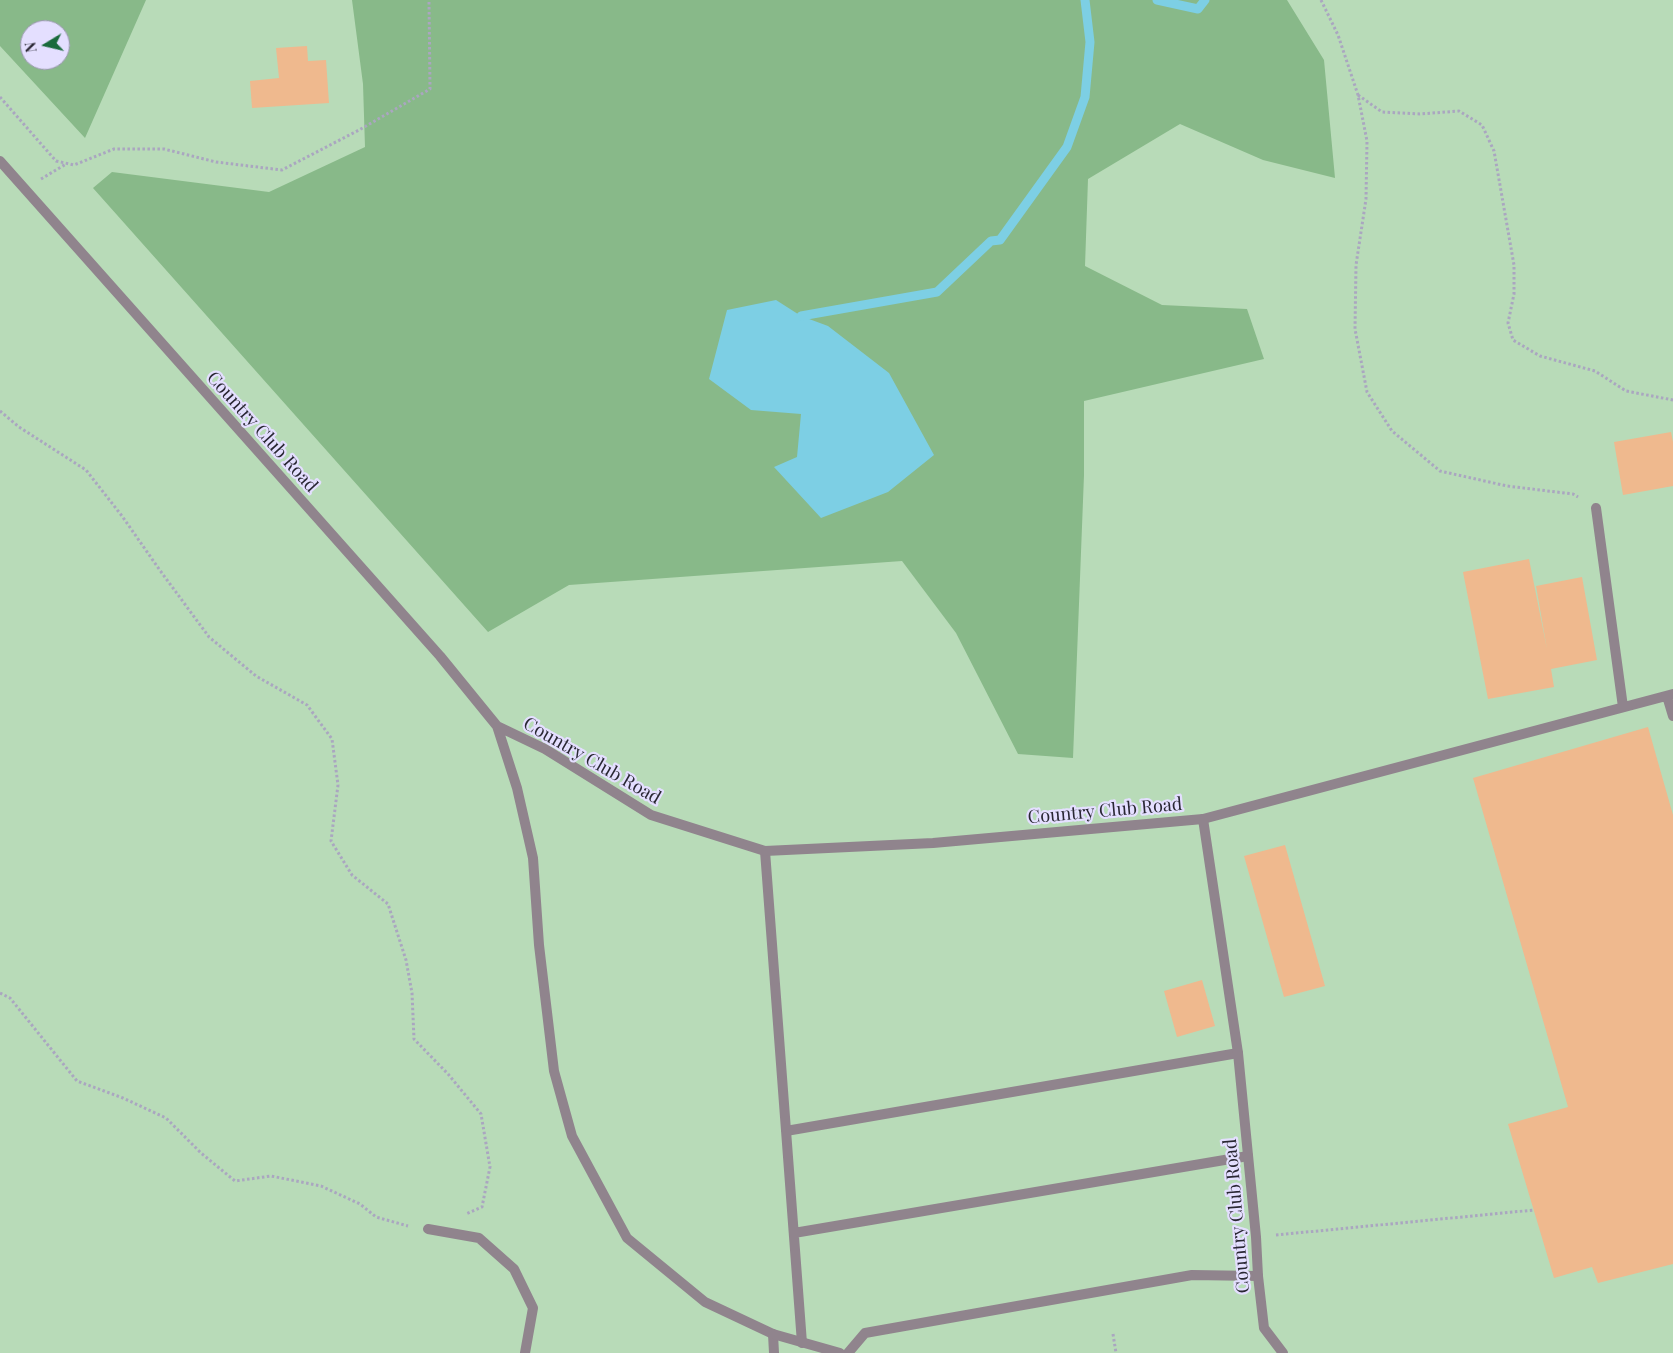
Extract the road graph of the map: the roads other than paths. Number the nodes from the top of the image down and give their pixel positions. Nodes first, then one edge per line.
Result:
1 (0, 161) edge
2 (1596, 508) road end
3 (1670, 695) edge
4 (1623, 707) junction
5 (1673, 716) edge
6 (497, 726) junction
7 (1203, 819) junction
8 (765, 851) junction
9 (1238, 1053) junction
10 (786, 1131) junction
11 (1248, 1156) junction
12 (428, 1229) road end
13 (794, 1233) junction
14 (1258, 1276) junction
15 (773, 1334) junction
16 (802, 1343) junction
17 (525, 1353) edge
18 (774, 1353) edge
19 (840, 1353) edge
20 (848, 1353) edge
21 (1283, 1353) edge

1 - 6 street, Country Club Road
2 - 4 street
3 - 4 street
3 - 5 street
4 - 7 street
6 - 8 street, Country Club Road
6 - 15 street, Country Club Road
7 - 8 street, Country Club Road
7 - 9 street, Country Club Road
8 - 10 street
9 - 10 street
9 - 11 street, Country Club Road
10 - 13 street
11 - 13 street
11 - 14 street, Country Club Road
12 - 17 street
13 - 16 street
14 - 20 street
14 - 21 street, Country Club Road
15 - 16 street, Country Club Road
15 - 18 street
16 - 19 street, Country Club Road

